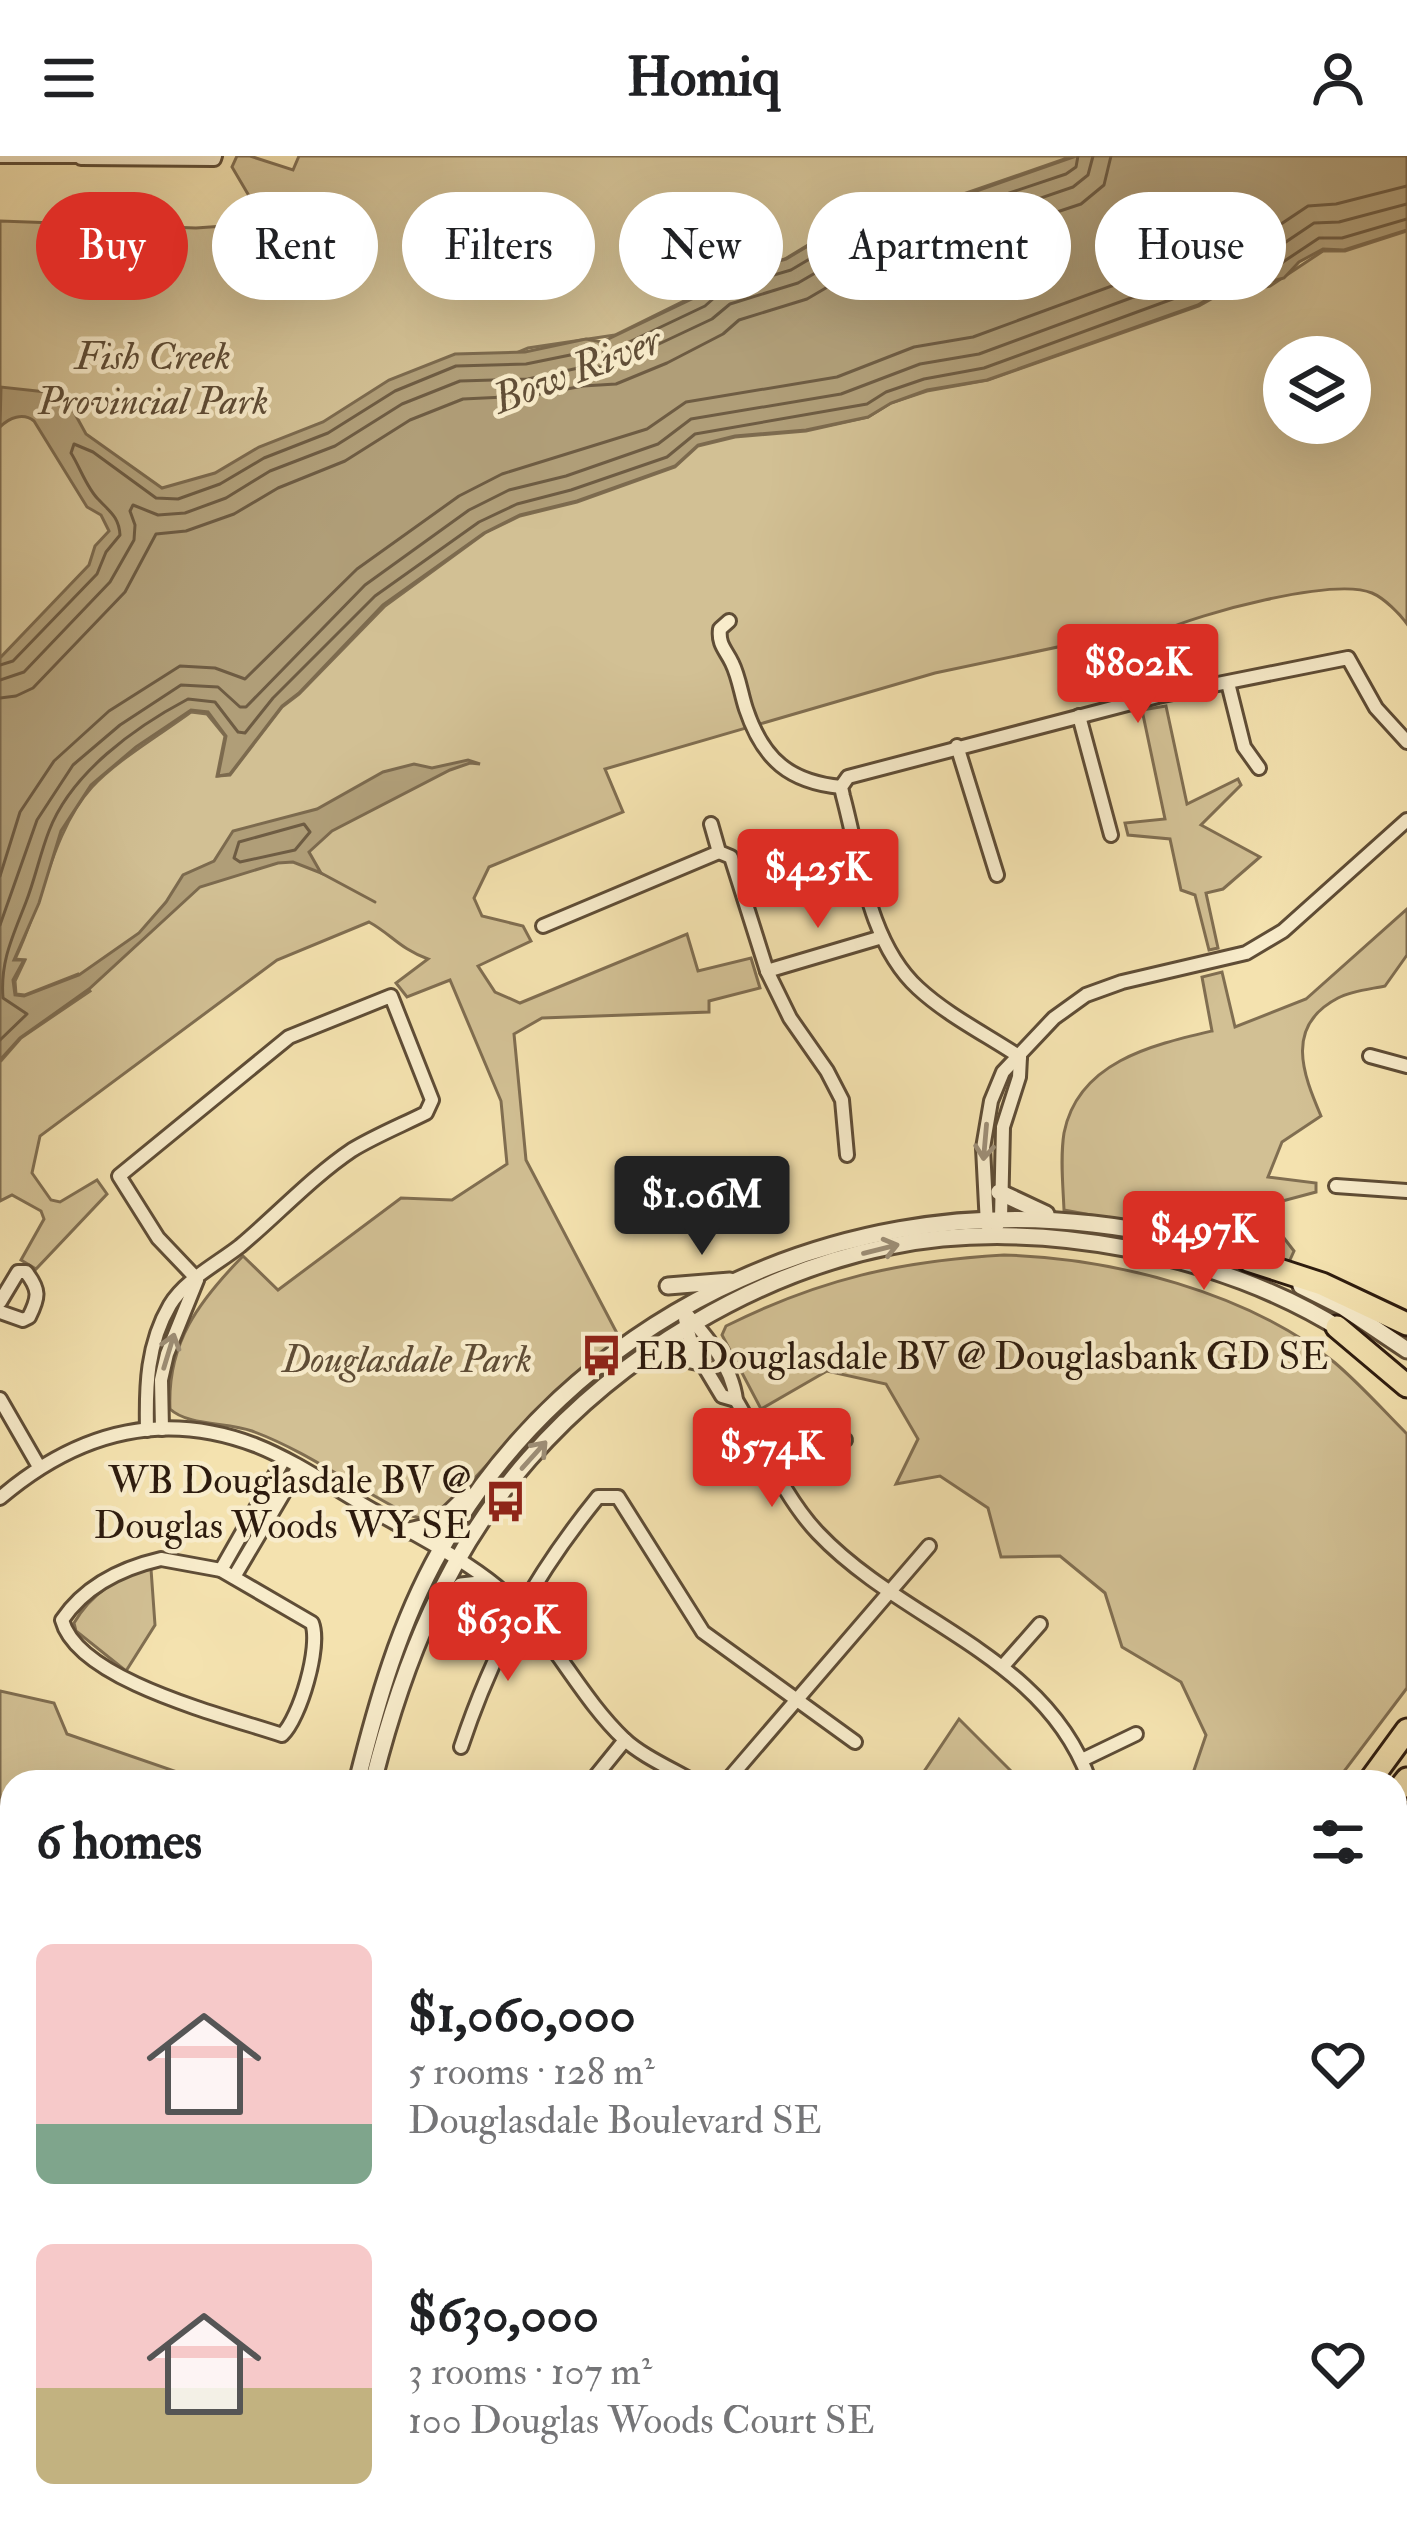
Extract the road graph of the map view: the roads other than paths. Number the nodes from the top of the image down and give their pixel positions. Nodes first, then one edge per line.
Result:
1 (0, 156) edge
2 (215, 156) edge
3 (81, 157) edge
4 (729, 621) dead end
5 (1228, 682) junction
6 (1079, 716) junction
7 (1407, 742) edge
8 (957, 746) junction
9 (1259, 768) dead end
10 (842, 787) junction
11 (1407, 820) edge
12 (711, 824) dead end
13 (1111, 835) dead end
14 (719, 852) junction
15 (997, 875) dead end
16 (543, 926) dead end
17 (882, 937) junction
18 (767, 971) junction
19 (1370, 1056) dead end
20 (1020, 1057) junction
21 (1407, 1066) edge
22 (847, 1155) dead end
23 (1336, 1186) dead end
24 (1000, 1192) junction
25 (1407, 1192) edge
26 (992, 1218) junction
27 (1060, 1220) junction
28 (992, 1237) junction
29 (1249, 1260) junction
30 (197, 1279) junction
31 (740, 1280) junction
32 (668, 1286) dead end
33 (0, 1302) edge
34 (682, 1309) junction
35 (0, 1312) edge
36 (1407, 1324) edge
37 (691, 1325) junction
38 (1337, 1327) junction
39 (1407, 1350) edge
40 (700, 1362) junction
41 (636, 1364) junction
42 (1407, 1373) edge
43 (1407, 1386) edge
44 (0, 1399) edge
45 (736, 1400) junction
46 (162, 1429) junction
47 (147, 1430) junction
48 (845, 1440) dead end
49 (284, 1459) junction
50 (38, 1465) junction
51 (299, 1468) junction
52 (783, 1480) junction
53 (484, 1484) junction
54 (0, 1498) edge
55 (409, 1531) junction
56 (929, 1546) dead end
57 (441, 1550) junction
58 (457, 1559) junction
59 (228, 1574) junction
60 (489, 1583) junction
61 (892, 1593) junction
62 (519, 1606) junction
63 (1040, 1624) dead end
64 (421, 1630) junction
65 (1003, 1666) junction
66 (798, 1701) junction
67 (1407, 1730) edge
68 (1136, 1734) dead end
69 (625, 1740) junction
70 (855, 1742) dead end
71 (460, 1747) dead end
72 (1082, 1760) junction
73 (360, 1770) edge
74 (376, 1770) edge
75 (601, 1770) edge
76 (674, 1770) edge
77 (737, 1770) edge
78 (1086, 1770) edge
79 (1379, 1770) edge

1 - 3 street
2 - 3 street
4 - 10 street
5 - 6 street
5 - 7 street
5 - 9 street
6 - 8 street
6 - 13 street
8 - 10 street
8 - 15 street
10 - 17 street
11 - 20 street
12 - 14 street
14 - 16 street
14 - 18 street
17 - 18 street
17 - 20 street
18 - 22 street
19 - 21 street
20 - 24 street
20 -> 26 street
23 - 25 street
24 - 26 street
24 - 27 street
26 - 27 street
26 - 28 street
26 - 31 street
27 - 29 street
37 -> 28 street
28 - 38 street
29 - 36 highway
29 - 39 street
30 - 30 street
46 -> 30 street
30 - 47 street
31 - 32 street
31 - 34 street
33 - 35 street
34 - 37 street
34 - 53 street
37 - 40 street
37 - 41 street
37 - 45 street
38 - 42 street
38 - 43 highway
40 - 41 street
40 - 45 street
58 -> 41 street
44 - 50 street
45 - 52 street
46 - 47 street
46 - 49 street
47 - 50 street
48 - 52 street
49 - 51 street
49 - 59 street
50 - 54 street
51 - 55 street
51 - 59 street
52 - 61 street
53 - 55 street
53 - 57 street
55 - 57 street
56 - 61 street
57 - 58 street
57 - 73 street
58 - 60 street
58 - 64 street
59 - 59 street
60 - 62 street
60 - 64 street
61 - 65 street
61 - 66 street
62 - 66 street
62 - 69 street
62 - 71 street
63 - 65 street
64 - 74 street
65 - 72 street
66 - 70 street
66 - 77 street
67 - 79 highway
68 - 72 street
69 - 75 street
69 - 76 street
72 - 78 street

